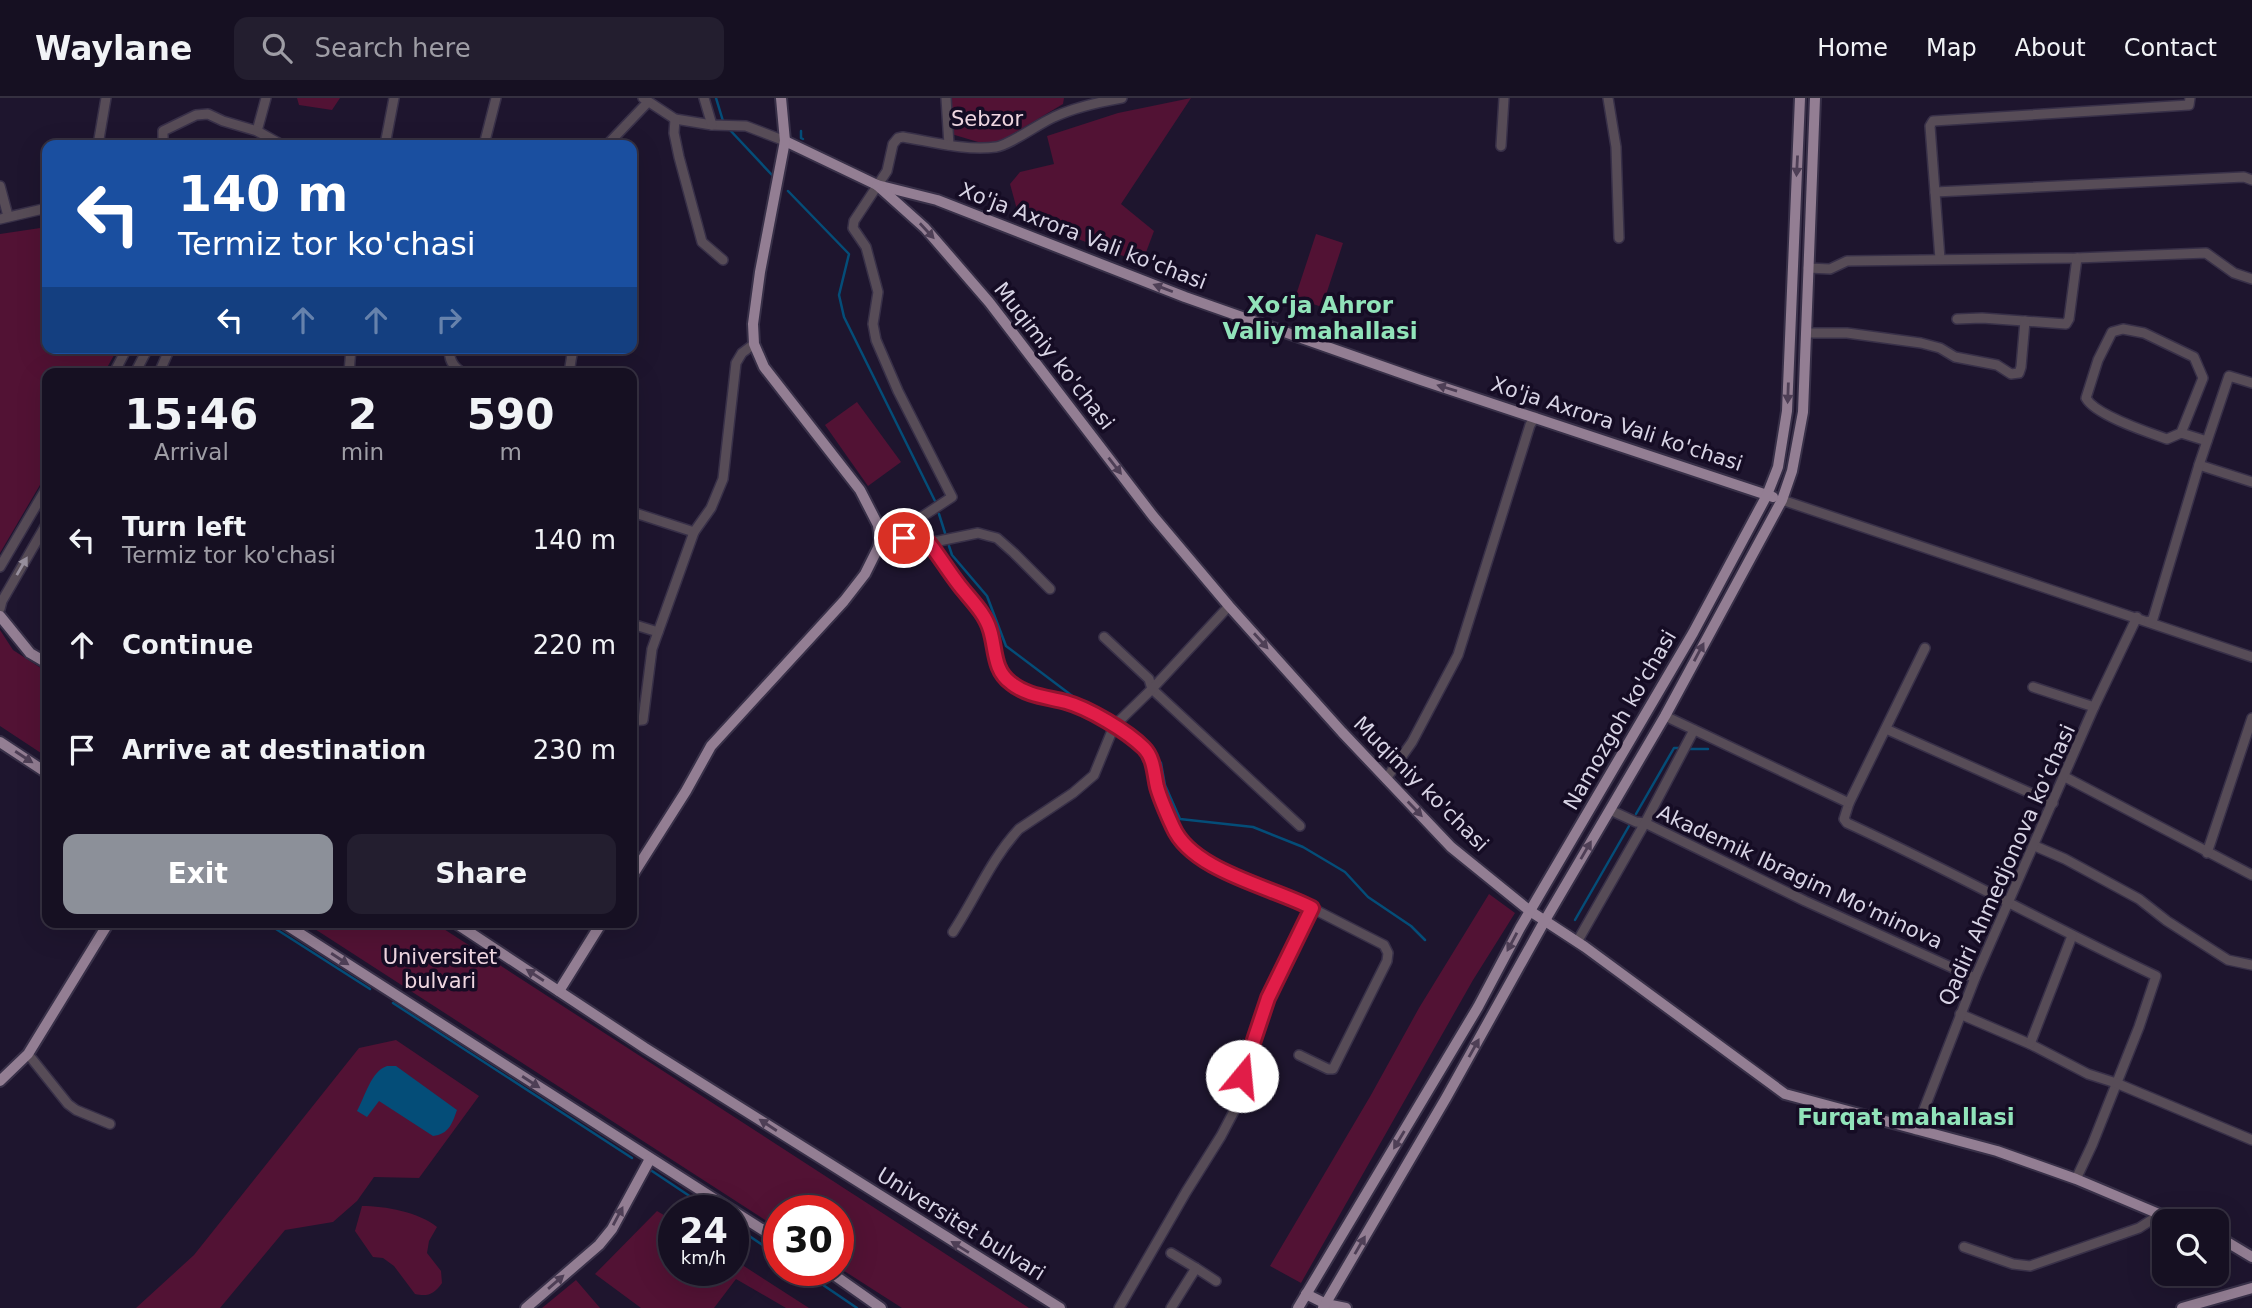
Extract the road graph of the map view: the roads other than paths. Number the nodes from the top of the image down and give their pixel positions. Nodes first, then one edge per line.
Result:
1 (106, 98) edge
2 (266, 98) edge
3 (394, 98) edge
4 (496, 98) edge
5 (704, 98) edge
6 (781, 98) edge
7 (946, 98) edge
8 (1122, 98) edge
9 (1504, 98) edge
10 (1608, 98) edge
11 (1800, 98) edge
12 (1815, 98) edge
13 (2190, 98) edge
14 (645, 100) edge
15 (675, 119) junction
16 (712, 125) junction
17 (257, 131) junction
18 (99, 140) edge
19 (163, 140) edge
20 (273, 140) edge
21 (386, 140) edge
22 (485, 140) edge
23 (611, 140) edge
24 (785, 141) junction
25 (949, 145) junction
26 (1501, 146) dead end
27 (2252, 180) edge
28 (877, 185) junction
29 (0, 186) edge
30 (1935, 192) junction
31 (42, 209) edge
32 (3, 217) edge
33 (1619, 238) dead end
34 (2077, 258) junction
35 (1940, 259) junction
36 (723, 260) dead end
37 (1808, 268) junction
38 (2252, 279) edge
39 (1957, 319) dead end
40 (2025, 321) junction
41 (1806, 333) junction
42 (754, 344) junction
43 (2252, 383) edge
44 (1535, 417) junction
45 (2181, 433) junction
46 (2207, 441) junction
47 (2199, 465) junction
48 (2252, 482) edge
49 (1767, 495) junction
50 (42, 496) edge
51 (1782, 500) junction
52 (637, 514) edge
53 (42, 532) edge
54 (694, 532) junction
55 (884, 539) junction
56 (929, 543) junction
57 (0, 567) edge
58 (1050, 589) dead end
59 (1229, 606) junction
60 (0, 609) edge
61 (0, 617) edge
62 (2137, 617) junction
63 (637, 626) edge
64 (658, 632) junction
65 (1104, 638) dead end
66 (1925, 648) dead end
67 (2252, 657) edge
68 (42, 660) edge
69 (2033, 687) dead end
70 (1152, 689) junction
71 (2094, 707) junction
72 (1665, 716) junction
73 (2252, 718) edge
74 (637, 721) edge
75 (1114, 726) junction
76 (1886, 729) junction
77 (1694, 730) junction
78 (0, 742) edge
79 (42, 769) edge
80 (2065, 778) junction
81 (1386, 779) junction
82 (1849, 803) junction
83 (2053, 803) junction
84 (1610, 810) junction
85 (1637, 821) junction
86 (1300, 826) dead end
87 (2035, 846) junction
88 (2207, 853) junction
89 (637, 868) edge
90 (2252, 875) edge
91 (2009, 901) junction
92 (1312, 908) junction
93 (1530, 911) junction
94 (1544, 922) junction
95 (105, 928) edge
96 (291, 928) edge
97 (463, 928) edge
98 (598, 928) edge
99 (953, 932) dead end
100 (2072, 936) junction
101 (1577, 942) junction
102 (2252, 965) edge
103 (1975, 978) junction
104 (559, 991) junction
105 (1961, 1014) junction
106 (2030, 1044) junction
107 (28, 1054) junction
108 (1299, 1055) dead end
109 (0, 1081) edge
110 (2116, 1083) junction
111 (1429, 1090) junction
112 (1444, 1101) junction
113 (110, 1124) dead end
114 (1916, 1130) junction
115 (2252, 1140) edge
116 (650, 1159) junction
117 (2076, 1179) junction
118 (707, 1195) edge
119 (2152, 1212) edge
120 (2152, 1220) edge
121 (2229, 1243) edge
122 (1964, 1247) dead end
123 (1171, 1252) dead end
124 (2252, 1257) edge
125 (1196, 1268) junction
126 (1216, 1281) dead end
127 (850, 1286) edge
128 (2252, 1288) edge
129 (1306, 1294) junction
130 (1325, 1306) edge
131 (526, 1308) edge
132 (881, 1308) edge
133 (1060, 1308) edge
134 (1119, 1308) edge
135 (1171, 1308) edge
136 (1298, 1308) edge
137 (1346, 1308) edge
138 (2184, 1308) edge

1 - 18 street
2 - 17 street
3 - 21 street
4 - 22 street
5 - 16 street
6 - 24 main road
7 - 25 street
8 - 25 street
9 - 26 street
10 - 33 street
11 -> 49 main road, Namozgoh ko'chasi
12 - 37 main road, Namozgoh ko'chasi
13 - 30 street
14 - 15 street
14 - 23 street
15 - 16 street
15 - 36 street
16 - 24 street
17 - 19 street
17 - 20 street
24 - 28 main road, Xo'ja Axrora Vali ko'chasi
24 - 42 main road
25 - 28 street
27 - 30 street
44 -> 28 main road, Xo'ja Axrora Vali ko'chasi
28 - 55 street
28 -> 59 main road, Muqimiy ko'chasi
29 - 32 street
30 - 35 street
31 - 32 street
34 - 35 street
34 - 38 street
34 - 40 street
35 - 37 street
37 - 41 main road, Namozgoh ko'chasi
39 - 40 street
40 - 41 street
41 - 51 main road, Namozgoh ko'chasi
42 - 54 street
42 - 55 main road
43 - 46 street
44 - 49 main road, Xo'ja Axrora Vali ko'chasi
44 - 81 street
45 - 45 street
45 - 46 street
46 - 47 street
47 - 48 street
47 - 62 street
49 - 51 main road, Xo'ja Axrora Vali ko'chasi
49 - 93 main road, Namozgoh ko'chasi
50 - 57 street
51 - 62 street
72 -> 51 main road, Namozgoh ko'chasi
52 - 54 street
60 -> 53 street
54 - 64 street
55 - 56 street
55 - 89 main road
56 - 58 street
56 - 75 street
59 - 70 street
59 -> 81 main road, Muqimiy ko'chasi
61 - 68 main road
62 - 67 street
62 - 71 street, Qadiri Ahmedjonova ko'chasi
63 - 64 street
64 - 74 street
65 - 70 street
66 - 76 street
69 - 71 street
70 - 75 street
70 - 86 street
71 - 80 street, Qadiri Ahmedjonova ko'chasi
72 - 77 street
72 - 84 main road, Namozgoh ko'chasi
73 - 88 street
75 - 92 street
75 - 99 street
76 - 82 street
76 - 83 street
77 - 82 street
77 - 85 street
78 -> 79 main road
80 - 83 street, Qadiri Ahmedjonova ko'chasi
80 - 88 street
81 -> 93 main road, Muqimiy ko'chasi
82 - 91 street
83 - 87 street, Qadiri Ahmedjonova ko'chasi
84 - 85 street, Akademik Ibragim Mo'minova
94 -> 84 main road, Namozgoh ko'chasi
85 - 101 street
85 - 103 street, Akademik Ibragim Mo'minova
87 - 91 street, Qadiri Ahmedjonova ko'chasi
87 - 102 street
88 - 90 street
91 - 100 street
91 - 103 street, Qadiri Ahmedjonova ko'chasi
92 - 108 street
92 - 134 street
93 - 94 main road, Muqimiy ko'chasi
93 -> 111 main road, Namozgoh ko'chasi
94 - 101 main road, Muqimiy ko'chasi
112 -> 94 main road, Namozgoh ko'chasi
95 - 107 main road
96 -> 116 main road
104 -> 97 main road, Universitet bulvari
98 - 104 main road
100 - 106 street
100 - 110 street
101 - 114 main road, Muqimiy ko'chasi
103 - 105 street, Qadiri Ahmedjonova ko'chasi
133 -> 104 main road, Universitet bulvari
105 - 106 street
105 - 114 street, Qadiri Ahmedjonova ko'chasi
106 - 110 street
107 - 109 main road
107 - 113 street
110 - 115 street
110 - 117 street
111 - 112 main road
111 -> 129 main road, Namozgoh ko'chasi
130 -> 112 main road, Namozgoh ko'chasi
114 - 117 main road, Muqimiy ko'chasi
116 - 118 main road
131 -> 116 main road
117 - 119 main road, Muqimiy ko'chasi
120 - 122 street
121 - 124 main road
123 - 125 street
125 - 126 street
125 - 135 street
127 - 132 main road
128 - 138 main road
129 - 130 main road
129 - 136 main road, Namozgoh ko'chasi
130 - 137 main road

